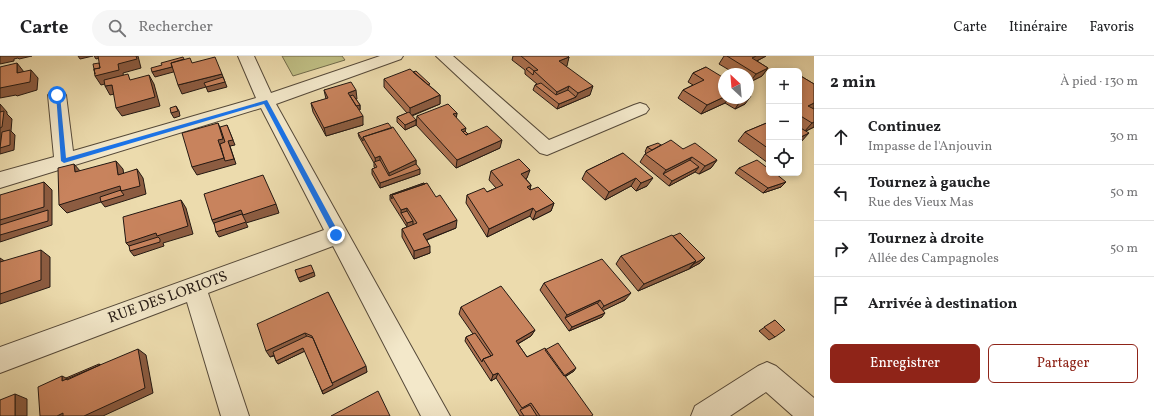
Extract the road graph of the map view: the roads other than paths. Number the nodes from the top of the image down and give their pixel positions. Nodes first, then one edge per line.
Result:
1 (246, 56) edge
2 (395, 56) edge
3 (444, 56) edge
4 (57, 95) dead end
5 (266, 101) junction
6 (640, 109) dead end
7 (64, 161) junction
8 (0, 180) edge
9 (336, 235) junction
10 (195, 288) junction
11 (0, 360) edge
12 (235, 416) edge
13 (436, 416) edge
14 (705, 416) edge
15 (814, 416) edge

1 - 5 street
2 - 5 street
3 - 6 street
4 - 7 street
5 - 7 street
5 - 9 street
7 - 8 street
9 - 10 street, RUE DES LORIOTS
9 - 13 street
10 - 11 street, RUE DES LORIOTS
10 - 12 street
14 - 15 street

